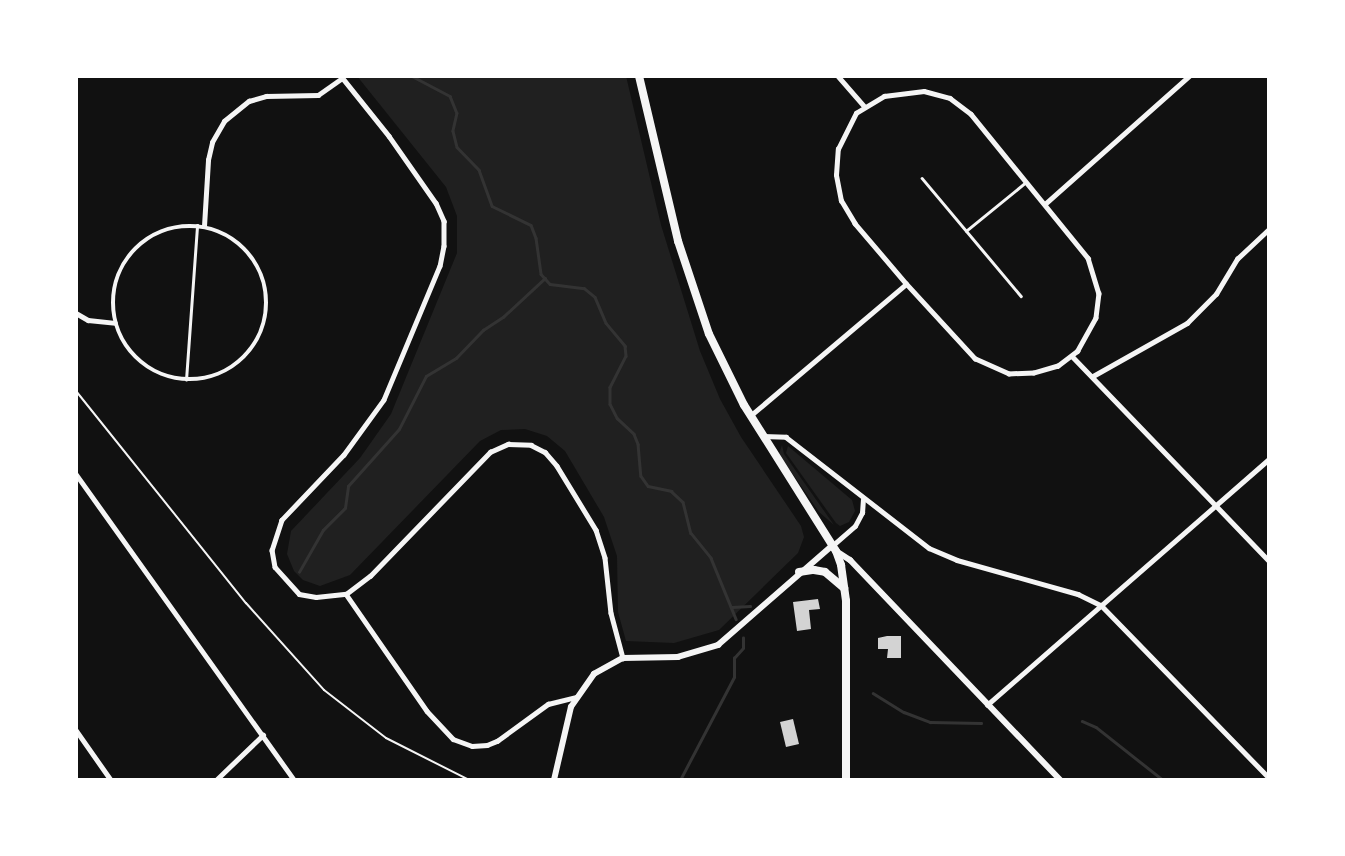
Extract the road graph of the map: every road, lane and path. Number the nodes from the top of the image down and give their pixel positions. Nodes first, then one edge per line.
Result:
1 (640, 76) edge
2 (838, 76) edge
3 (1189, 76) edge
4 (342, 77) edge
5 (864, 106) junction
6 (922, 178) dead end
7 (1027, 182) junction
8 (1046, 204) junction
9 (197, 225) junction
10 (204, 226) junction
11 (1269, 229) edge
12 (966, 232) junction
13 (906, 284) junction
14 (1021, 296) dead end
15 (76, 313) edge
16 (115, 323) junction
17 (1072, 356) junction
18 (1093, 376) junction
19 (186, 380) junction
20 (76, 391) edge
21 (750, 416) junction
22 (762, 436) junction
23 (1269, 459) edge
24 (76, 474) edge
25 (863, 500) junction
26 (1215, 506) junction
27 (834, 548) junction
28 (1269, 561) edge
29 (799, 572) junction
30 (844, 588) junction
31 (346, 594) junction
32 (1101, 606) junction
33 (623, 658) junction
34 (576, 698) junction
35 (987, 704) junction
36 (76, 730) edge
37 (263, 735) junction
38 (78, 738) edge
39 (1269, 778) edge
40 (111, 780) edge
41 (216, 780) edge
42 (294, 780) edge
43 (469, 780) edge
44 (554, 780) edge
45 (846, 780) edge
46 (1060, 780) edge

1 - 21 main road
2 - 5 street
3 - 8 street
4 - 10 street
4 - 31 street
5 - 7 street
5 - 13 street
6 - 12 lane
7 - 8 street
7 - 12 lane
8 - 17 street
9 - 10 street
9 - 16 street
9 - 19 lane
10 - 19 street
11 - 18 street
12 - 14 lane
13 - 17 street
13 - 21 street
15 - 16 street
16 - 19 street
17 - 18 street
18 - 26 street
20 - 43 path
21 - 22 main road
22 - 25 street
22 - 27 main road
23 - 26 street
24 - 37 street
25 - 27 street
25 - 32 street
26 - 28 street
26 - 32 street
27 - 29 street
27 - 30 main road
27 - 35 main road
29 - 30 main road
29 - 33 street
30 - 45 main road
31 - 33 street
31 - 34 street
32 - 35 street
32 - 39 street
33 - 34 street
34 - 44 street
35 - 46 main road
36 - 38 street
37 - 41 street
37 - 42 street
38 - 40 street

